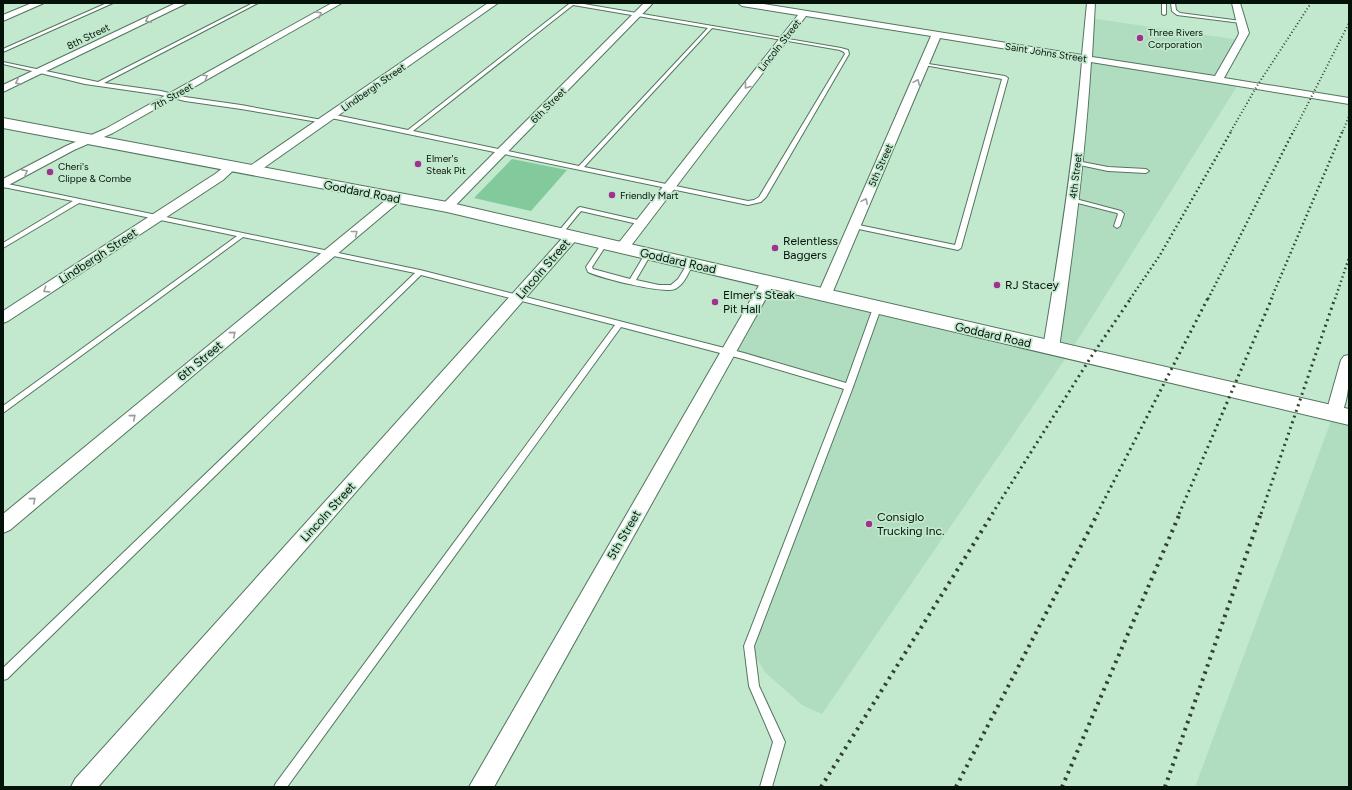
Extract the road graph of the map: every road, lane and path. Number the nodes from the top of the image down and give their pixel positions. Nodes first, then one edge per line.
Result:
1 (40, 3) edge
2 (111, 3) edge
3 (183, 3) edge
4 (256, 3) edge
5 (338, 3) edge
6 (494, 3) edge
7 (572, 3) edge
8 (649, 3) edge
9 (742, 3) edge
10 (1010, 3) edge
11 (1014, 3) edge
12 (1091, 3) edge
13 (1164, 3) edge
14 (1173, 3) edge
15 (1236, 3) edge
16 (794, 7) edge
17 (804, 13) junction
18 (638, 14) junction
19 (1164, 14) dead end
20 (3, 18) edge
21 (1241, 22) junction
22 (711, 27) junction
23 (937, 34) junction
24 (784, 39) junction
25 (3, 51) edge
26 (1088, 58) junction
27 (3, 63) edge
28 (924, 64) junction
29 (40, 72) junction
30 (1218, 79) junction
31 (99, 84) junction
32 (3, 89) edge
33 (172, 96) junction
34 (1349, 100) edge
35 (331, 116) junction
36 (322, 122) junction
37 (3, 124) edge
38 (409, 132) junction
39 (88, 140) junction
40 (503, 152) junction
41 (1077, 163) junction
42 (232, 167) junction
43 (580, 168) junction
44 (251, 171) junction
45 (1146, 171) dead end
46 (3, 184) edge
47 (670, 186) junction
48 (396, 198) junction
49 (1072, 200) junction
50 (78, 201) junction
51 (447, 207) junction
52 (158, 217) junction
53 (642, 223) junction
54 (854, 226) junction
55 (1117, 226) dead end
56 (566, 234) junction
57 (242, 235) junction
58 (604, 244) junction
59 (3, 246) edge
60 (622, 248) junction
61 (330, 253) junction
62 (648, 254) junction
63 (690, 264) junction
64 (420, 272) junction
65 (632, 281) junction
66 (768, 282) junction
67 (824, 296) junction
68 (518, 297) junction
69 (877, 308) junction
70 (3, 318) edge
71 (620, 323) junction
72 (1051, 348) junction
73 (728, 353) junction
74 (1349, 360) edge
75 (849, 387) junction
76 (3, 410) edge
77 (1342, 415) edge
78 (3, 525) edge
79 (3, 675) edge
80 (83, 787) edge
81 (280, 787) edge
82 (481, 787) edge
83 (766, 787) edge

1 - 20 street
2 - 25 lane
3 -> 29 street, 8th Street
4 - 31 lane
33 -> 5 street, 7th Street
6 - 35 street, Lindbergh Street
7 - 18 lane
7 - 38 lane
8 - 18 street, 6th Street
9 - 16 street, Saint Johns Street
10 - 11 lane
12 - 26 street, 4th Street
13 - 19 lane
14 - 21 lane
15 - 21 street
16 - 17 street, Saint Johns Street
17 - 23 street, Saint Johns Street
17 - 24 street, Lincoln Street
18 - 22 lane
18 - 40 street, 6th Street
21 - 30 street
22 - 24 lane
22 - 43 lane
23 - 26 street, Saint Johns Street
23 - 28 street, 5th Street
24 -> 47 street, Lincoln Street
24 - 47 lane
26 - 30 street, Saint Johns Street
26 - 41 street, 4th Street
27 - 29 lane
54 -> 28 street, 5th Street
28 - 54 lane
29 - 31 lane
29 -> 32 street, 8th Street
30 - 34 street, Saint Johns Street
31 - 33 lane
33 - 36 lane
33 - 39 street, 7th Street
35 - 36 street, Lindbergh Street
35 - 38 lane
36 - 44 street, Lindbergh Street
37 - 39 street, Goddard Road
38 - 40 lane
39 - 42 street, Goddard Road
46 -> 39 street, 7th Street
40 - 43 lane
40 - 51 street, 6th Street
41 - 45 lane
41 - 49 street, 4th Street
42 - 44 street, Goddard Road
42 - 52 street, Lindbergh Street
43 - 47 lane
44 - 48 street, Goddard Road
46 - 50 lane
47 - 53 street, Lincoln Street
48 - 51 street, Goddard Road
61 -> 48 street, 6th Street
49 - 55 lane
49 - 72 street, 4th Street
50 - 52 lane
50 - 59 lane
51 - 56 street, Goddard Road
52 - 57 lane
52 -> 70 street, Lindbergh Street
53 - 56 lane
53 - 60 street, Lincoln Street
54 - 67 street, 5th Street
56 - 58 street, Goddard Road
56 - 68 street, Lincoln Street
57 - 61 lane
57 - 76 lane
58 - 60 street, Goddard Road
58 - 65 lane
60 - 62 street, Goddard Road
61 - 64 lane
78 -> 61 street, 6th Street
62 - 63 street, Goddard Road
62 - 65 lane
63 - 65 lane
63 - 66 street, Goddard Road
64 - 68 lane
64 - 79 lane
66 - 67 street, Goddard Road
66 - 73 street, 5th Street
67 - 69 street, Goddard Road
68 - 71 lane
68 - 80 street, Lincoln Street
69 - 72 street, Goddard Road
69 - 75 lane
71 - 73 lane
71 - 81 lane
72 - 77 street, Goddard Road
73 - 75 lane
73 - 82 street, 5th Street
74 - 77 street
75 - 83 lane

